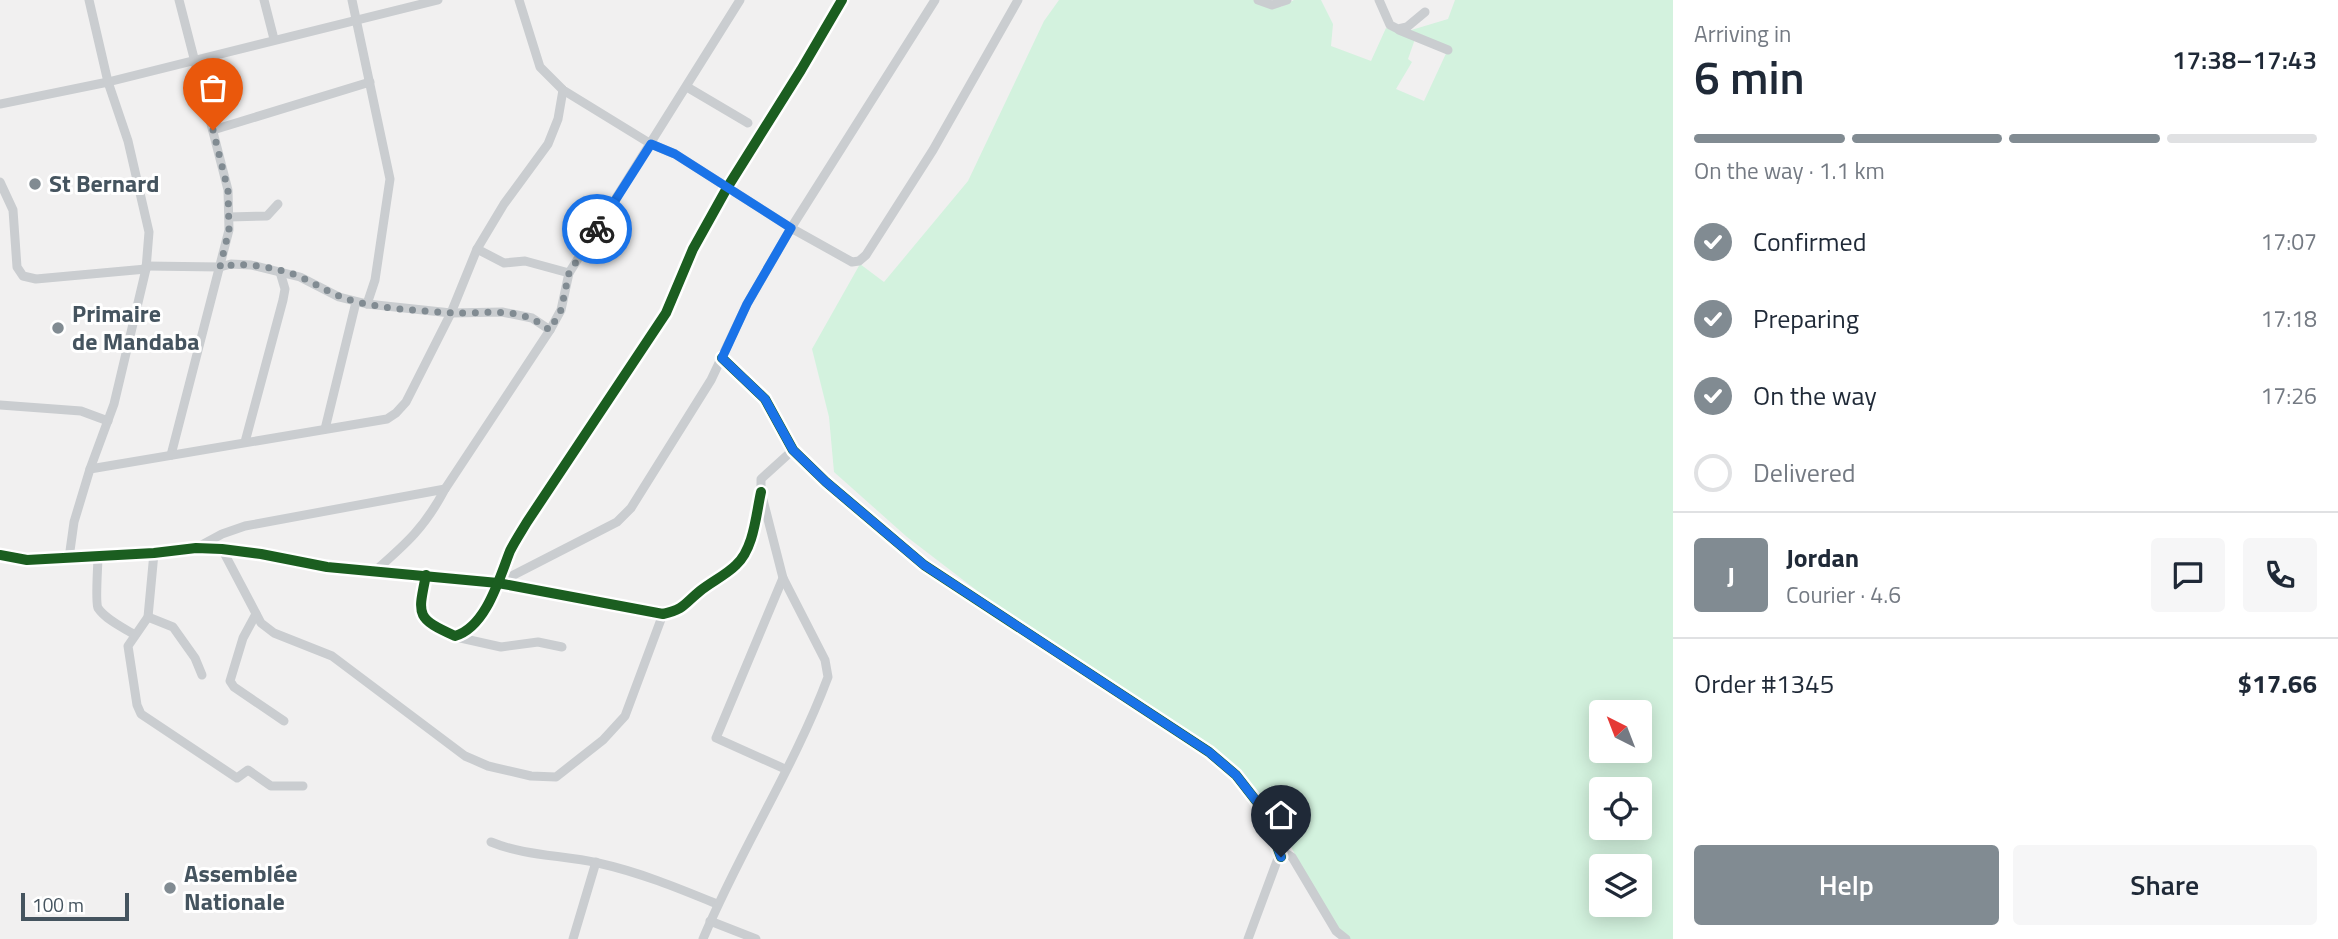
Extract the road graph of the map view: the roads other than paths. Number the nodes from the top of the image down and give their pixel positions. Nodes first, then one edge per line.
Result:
1 (89, 0) edge
2 (179, 0) edge
3 (264, 0) edge
4 (352, 0) edge
5 (438, 0) edge
6 (519, 0) edge
7 (740, 0) edge
8 (842, 0) edge
9 (935, 0) edge
10 (1018, 0) edge
11 (1258, 0) edge
12 (1287, 0) edge
13 (1379, 0) edge
14 (1425, 12) dead end
15 (357, 22) junction
16 (1398, 29) junction
17 (274, 39) junction
18 (1448, 50) dead end
19 (194, 59) junction
20 (108, 82) junction
21 (370, 82) junction
22 (687, 87) junction
23 (563, 90) junction
24 (0, 104) edge
25 (748, 123) dead end
26 (213, 130) junction
27 (651, 144) junction
28 (0, 182) edge
29 (727, 188) junction
30 (278, 204) dead end
31 (229, 217) junction
32 (791, 228) junction
33 (477, 249) junction
34 (220, 267) junction
35 (146, 268) junction
36 (280, 272) junction
37 (569, 273) junction
38 (356, 302) junction
39 (367, 304) junction
40 (451, 313) junction
41 (550, 330) junction
42 (722, 358) junction
43 (0, 405) edge
44 (108, 421) junction
45 (325, 429) junction
46 (245, 442) junction
47 (793, 450) junction
48 (171, 455) junction
49 (90, 470) junction
50 (445, 489) junction
51 (761, 492) junction
52 (196, 548) junction
53 (222, 549) junction
54 (154, 553) junction
55 (0, 555) edge
56 (98, 556) junction
57 (69, 558) junction
58 (375, 571) junction
59 (426, 575) junction
60 (783, 578) junction
61 (498, 583) junction
62 (257, 614) junction
63 (663, 614) junction
64 (148, 617) junction
65 (135, 635) junction
66 (455, 636) junction
67 (562, 647) dead end
68 (202, 675) dead end
69 (284, 721) dead end
70 (785, 769) junction
71 (303, 786) dead end
72 (491, 842) dead end
73 (1281, 857) junction
74 (596, 862) junction
75 (717, 904) junction
76 (710, 921) junction
77 (573, 939) edge
78 (703, 939) edge
79 (756, 939) edge
80 (1248, 939) edge
81 (1346, 939) edge

1 - 20 street
2 - 19 street
3 - 17 street
4 - 15 street
5 - 15 street
6 - 23 street
7 - 22 street
8 - 29 street
9 - 32 street
10 - 32 street
11 - 12 street
13 - 16 street
14 - 16 street
15 - 17 street
15 - 21 street
16 - 18 street
17 - 19 street
19 - 20 street
19 - 26 street
20 - 24 street
20 - 35 street
21 - 26 street
21 - 39 street
22 - 25 street
22 - 27 street
23 - 27 street
23 - 33 street
26 - 31 street
27 - 29 street
27 - 37 street
28 - 35 street
29 - 32 street
29 - 61 street
30 - 31 street
31 - 34 street
32 - 42 street
33 - 37 street
33 - 40 street
34 - 35 street
34 - 36 street
34 - 48 street
35 - 44 street
36 - 38 street
36 - 46 street
37 - 41 street
38 - 39 street
38 - 45 street
39 - 40 street
40 - 41 street
40 - 45 street
41 - 50 street
42 - 47 street
42 - 61 street
43 - 44 street
44 - 49 street
45 - 46 street
46 - 48 street
47 - 51 street
47 - 73 street
48 - 49 street
49 - 57 street
50 - 52 street
50 - 58 street
51 - 60 street
51 - 63 street
52 - 53 street
52 - 54 street
53 - 58 street
53 - 62 street
54 - 56 street
54 - 64 street
55 - 57 street
56 - 57 street
56 - 65 street
58 - 59 street
59 - 61 street
59 - 66 street
60 - 70 street
60 - 70 street
61 - 63 street
61 - 66 street
62 - 63 street
62 - 69 street
64 - 65 street
64 - 68 street
65 - 71 street
66 - 67 street
70 - 75 street
72 - 74 street
73 - 80 street
73 - 81 street
74 - 75 street
74 - 77 street
75 - 76 street
76 - 78 street
76 - 79 street

